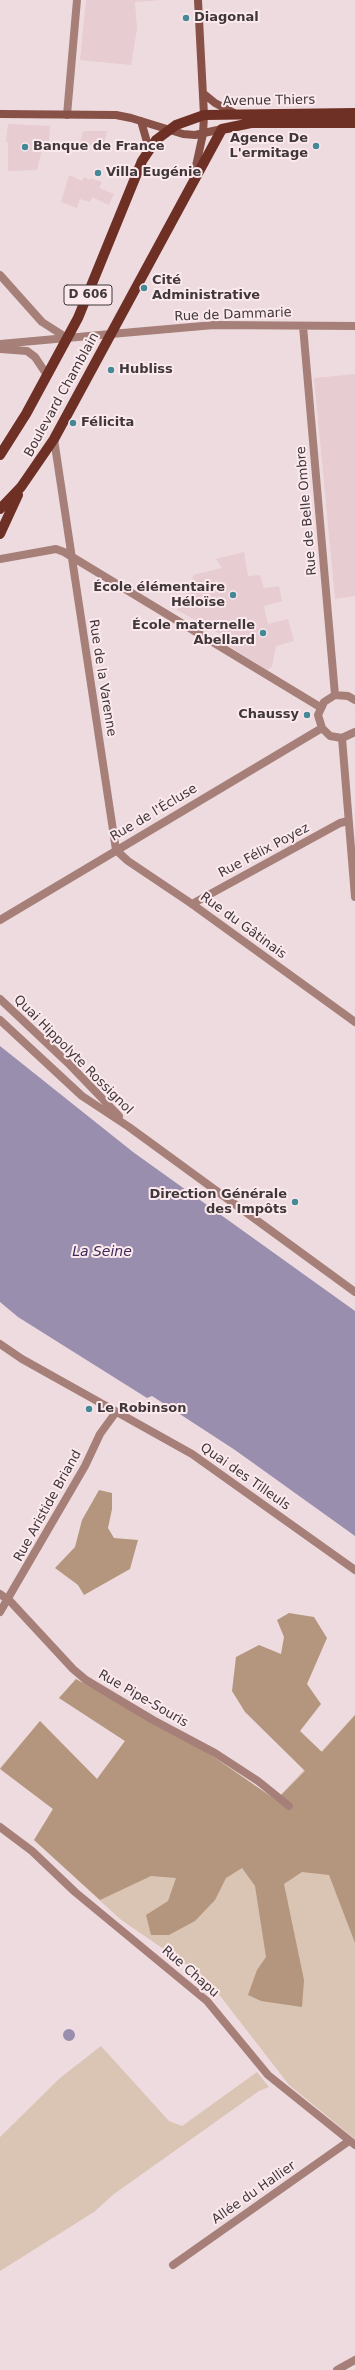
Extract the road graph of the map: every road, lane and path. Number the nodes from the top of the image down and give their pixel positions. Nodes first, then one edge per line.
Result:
1 (77, 0) edge
2 (198, 0) edge
3 (204, 94) junction
4 (355, 112) edge
5 (0, 114) edge
6 (236, 114) junction
7 (67, 115) junction
8 (204, 116) junction
9 (141, 121) junction
10 (185, 121) joint
11 (355, 123) edge
12 (222, 129) junction
13 (166, 130) junction
14 (203, 134) junction
15 (149, 149) junction
16 (194, 178) junction
17 (0, 275) edge
18 (303, 326) junction
19 (355, 326) edge
20 (111, 334) junction
21 (67, 338) junction
22 (0, 344) edge
23 (0, 349) edge
24 (47, 375) junction
25 (54, 439) junction
26 (0, 455) edge
27 (21, 487) junction
28 (0, 509) edge
29 (0, 534) edge
30 (71, 557) junction
31 (0, 559) edge
32 (335, 695) junction
33 (355, 700) edge
34 (320, 708) junction
35 (322, 728) junction
36 (355, 732) edge
37 (342, 738) junction
38 (348, 821) junction
39 (116, 850) junction
40 (355, 897) edge
41 (192, 904) junction
42 (0, 920) edge
43 (0, 999) edge
44 (0, 1020) edge
45 (355, 1022) edge
46 (129, 1127) junction
47 (355, 1292) edge
48 (0, 1344) edge
49 (116, 1412) junction
50 (355, 1570) edge
51 (0, 1594) edge
52 (8, 1600) junction
53 (0, 1612) edge
54 (289, 1806) dead end
55 (0, 1827) edge
56 (352, 2143) edge
57 (173, 2265) dead end
58 (355, 2360) edge
59 (337, 2370) edge

1 - 7 street
2 - 3 main road
3 - 6 main road
3 - 8 main road
4 - 6 main road, Avenue Thiers / D 606
5 - 7 main road
6 - 8 main road, Avenue Thiers / D 606
7 - 9 main road
8 - 10 main road, Avenue Thiers / D 606
8 - 14 main road
9 - 13 main road
9 - 15 main road
10 - 13 main road, Boulevard Chamblain / D 606
11 - 12 main road, Avenue Thiers
12 - 14 main road
12 - 16 main road, Boulevard Chamblain / D 606
13 - 14 main road
13 - 15 main road, Boulevard Chamblain / D 606
14 - 16 main road
15 - 21 main road, Boulevard Chamblain / D 606
16 - 20 main road, Boulevard Chamblain / D 606
17 - 21 street
18 - 19 street, Rue de Dammarie
18 - 20 street, Rue de Dammarie
18 - 32 street, Rue de Belle Ombre
20 - 21 street, Boulevard Chamblain
20 - 25 main road, Boulevard Chamblain / D 606
21 - 22 street, Boulevard Chamblain
21 - 24 main road, Boulevard Chamblain / D 606
23 - 24 street, Boulevard Chamblain
24 - 26 main road, Boulevard Chamblain / D 606
25 - 27 main road, Boulevard Chamblain / D 606
25 - 30 street, Rue de la Varenne
27 - 28 main road, D 606
27 - 29 main road
30 - 31 street
30 - 34 street
30 - 39 street, Rue de la Varenne
32 - 33 street
32 - 34 street
34 - 35 street
35 - 37 street
35 - 39 street, Rue de l'Écluse
36 - 37 street
37 - 38 street
38 - 40 street
38 - 41 street, Rue Félix Poyez
39 - 41 street, Rue du Gâtinais
39 - 42 street, Rue de l'Écluse
41 - 45 street, Rue du Gâtinais
43 - 46 street, Quai Hippolyte Rossignol
44 - 46 street, Quai Hippolyte Rossignol
46 - 47 street, Quai Hippolyte Rossignol
48 - 49 street, Quai des Tilleuls
49 - 50 street, Quai des Tilleuls
49 - 52 street, Rue Aristide Briand
51 - 52 street, Rue Pipe-Souris
52 - 53 street, Rue Aristide Briand
52 - 54 street, Rue Pipe-Souris
55 - 56 street, Rue Chapu
56 - 57 street, Allée du Hallier
58 - 59 street

